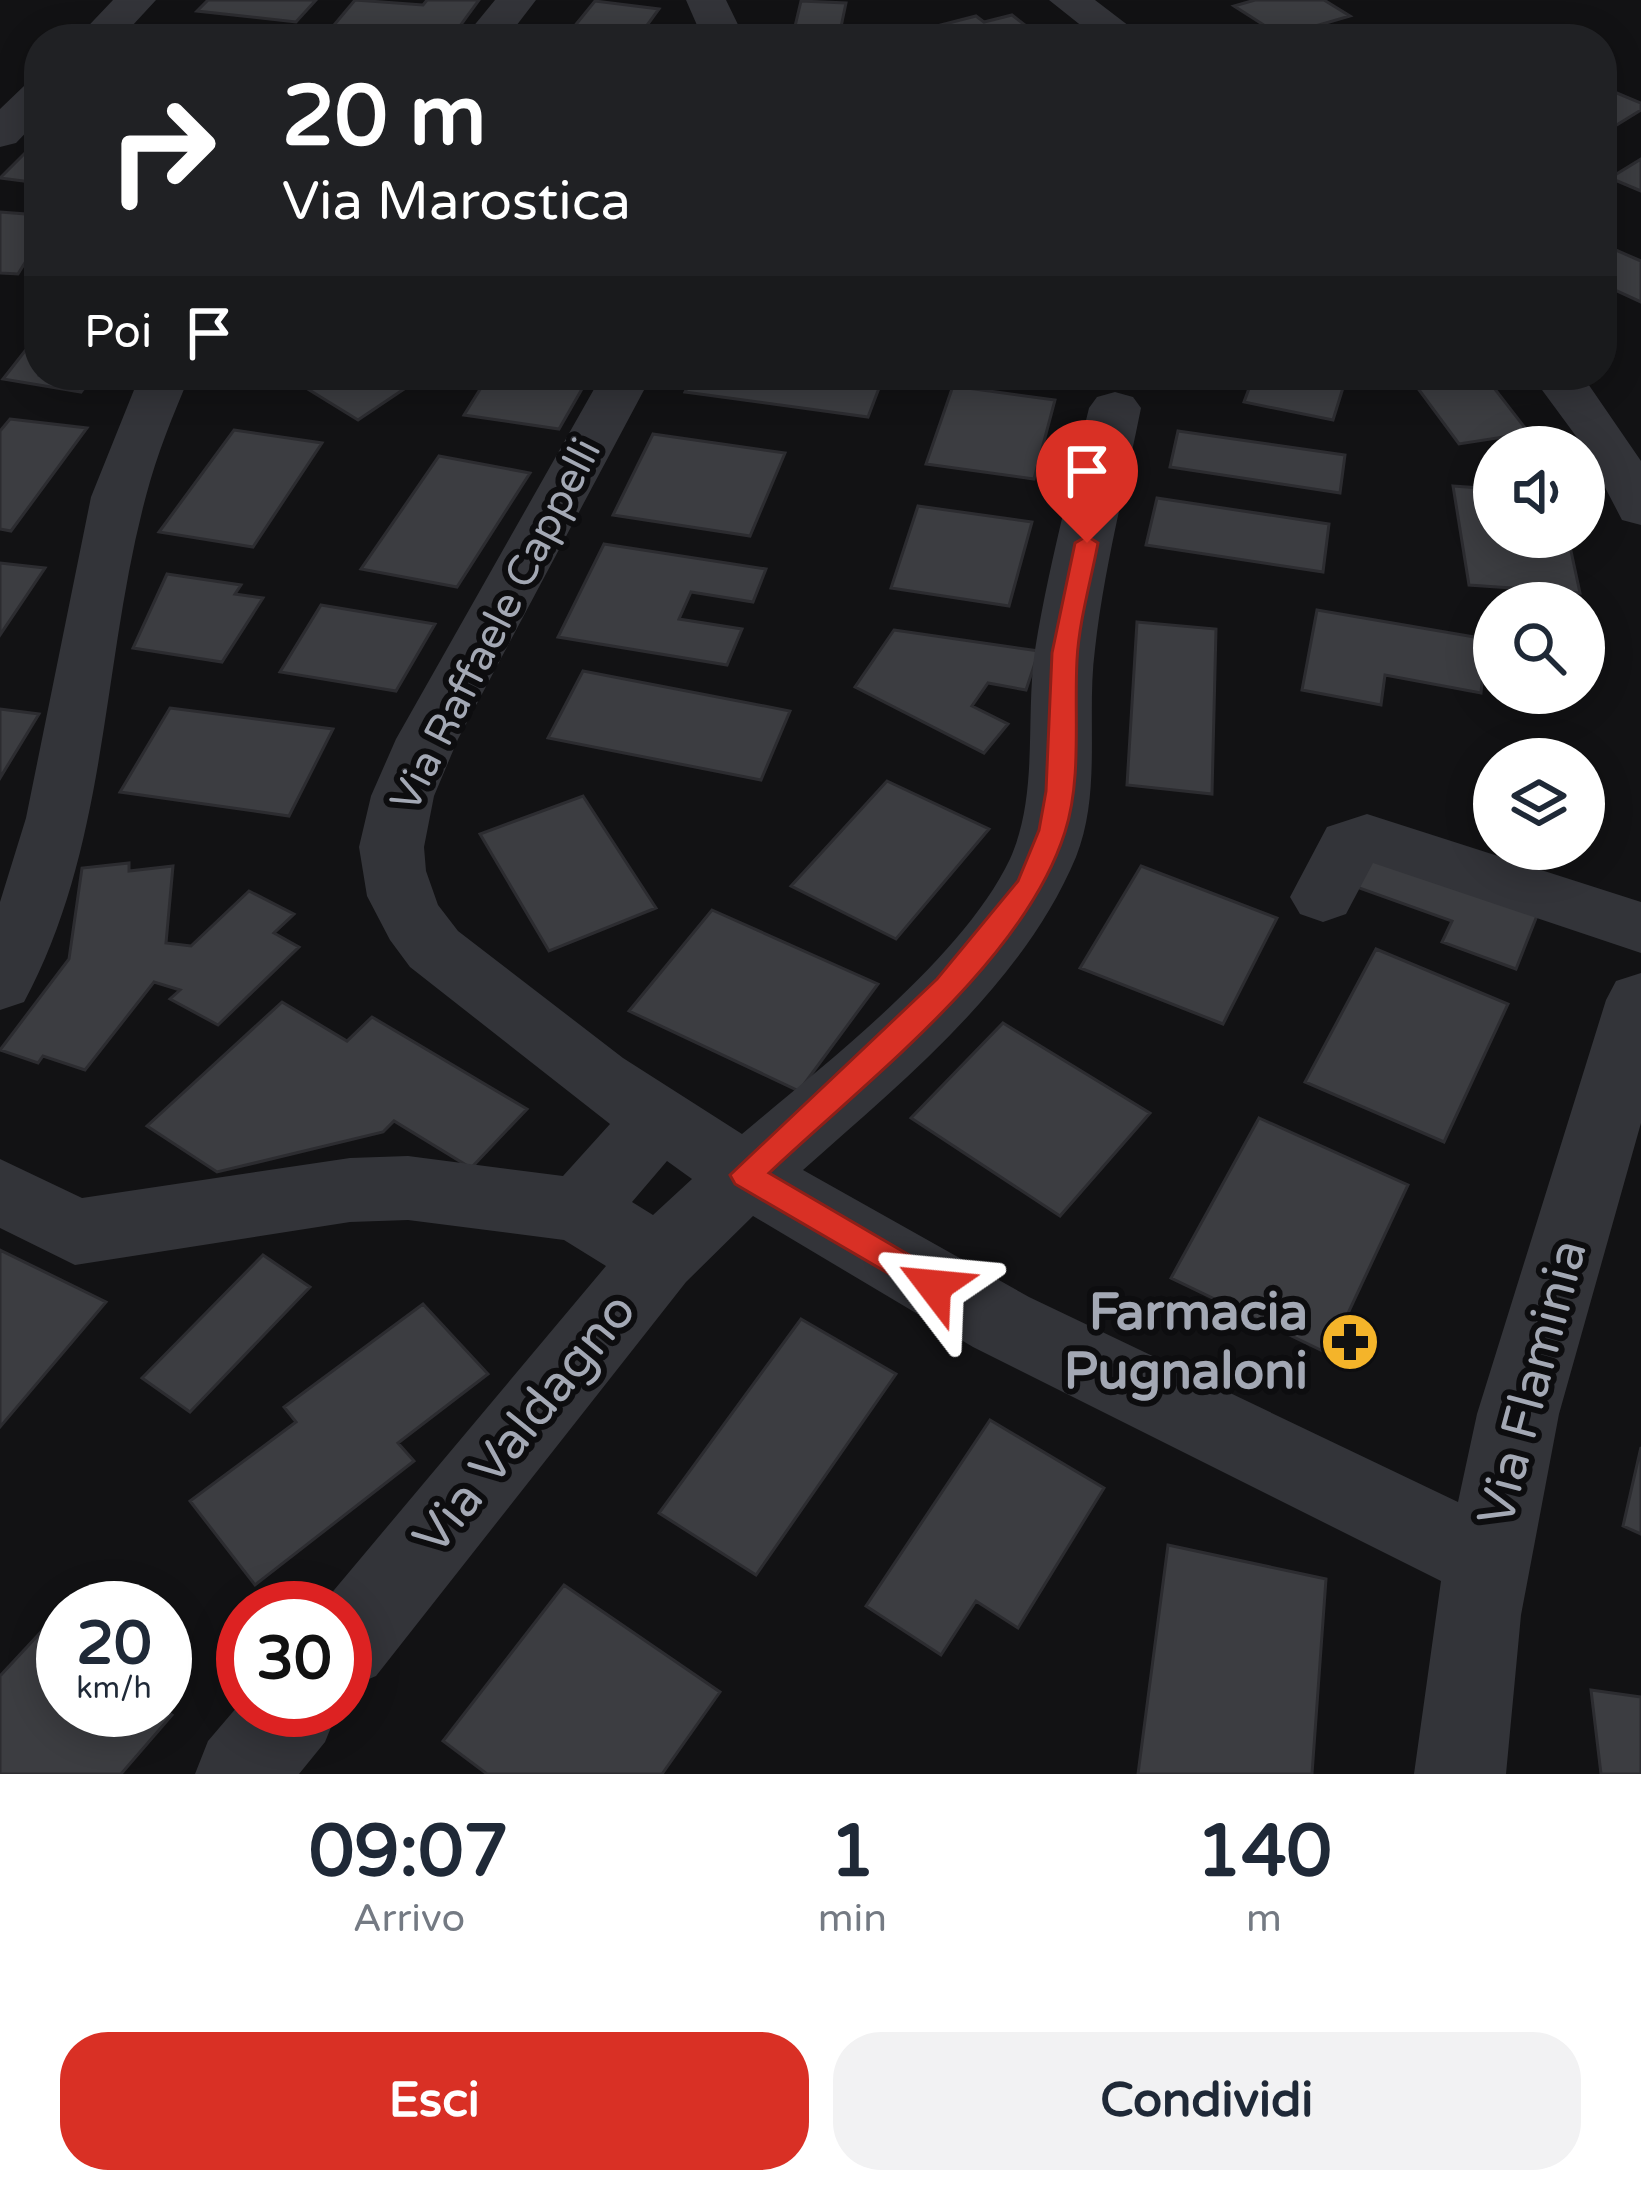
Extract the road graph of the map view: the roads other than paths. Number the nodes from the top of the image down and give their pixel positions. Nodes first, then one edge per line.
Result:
1 (136, 0) edge
2 (516, 0) edge
3 (1069, 0) edge
4 (113, 24) edge
5 (496, 24) edge
6 (1103, 24) edge
7 (24, 110) edge
8 (0, 134) edge
9 (158, 390) edge
10 (619, 390) edge
11 (1567, 390) edge
12 (1114, 408) dead end
13 (1641, 508) edge
14 (1323, 897) dead end
15 (1641, 928) edge
16 (0, 982) edge
17 (1641, 1000) edge
18 (1625, 1114) edge
19 (658, 1119) junction
20 (746, 1175) junction
21 (0, 1191) edge
22 (579, 1210) junction
23 (659, 1258) junction
24 (1487, 1560) junction
25 (372, 1613) edge
26 (271, 1737) edge
27 (241, 1774) edge
28 (1460, 1774) edge

1 - 4 street
2 - 5 street
3 - 6 street
7 - 8 street
9 - 16 street
10 - 19 street, Via Raffaele Cappelli
11 - 13 street
12 - 20 street, Via Valdagno
14 - 15 street
17 - 18 street, Via Flaminia
18 - 24 street, Via Flaminia
19 - 20 street, Via Raffaele Cappelli
19 - 22 street
20 - 23 street, Via Valdagno
20 - 24 street
21 - 22 street
22 - 23 street
23 - 25 street, Via Valdagno
24 - 28 street, Via Flaminia
26 - 27 street

